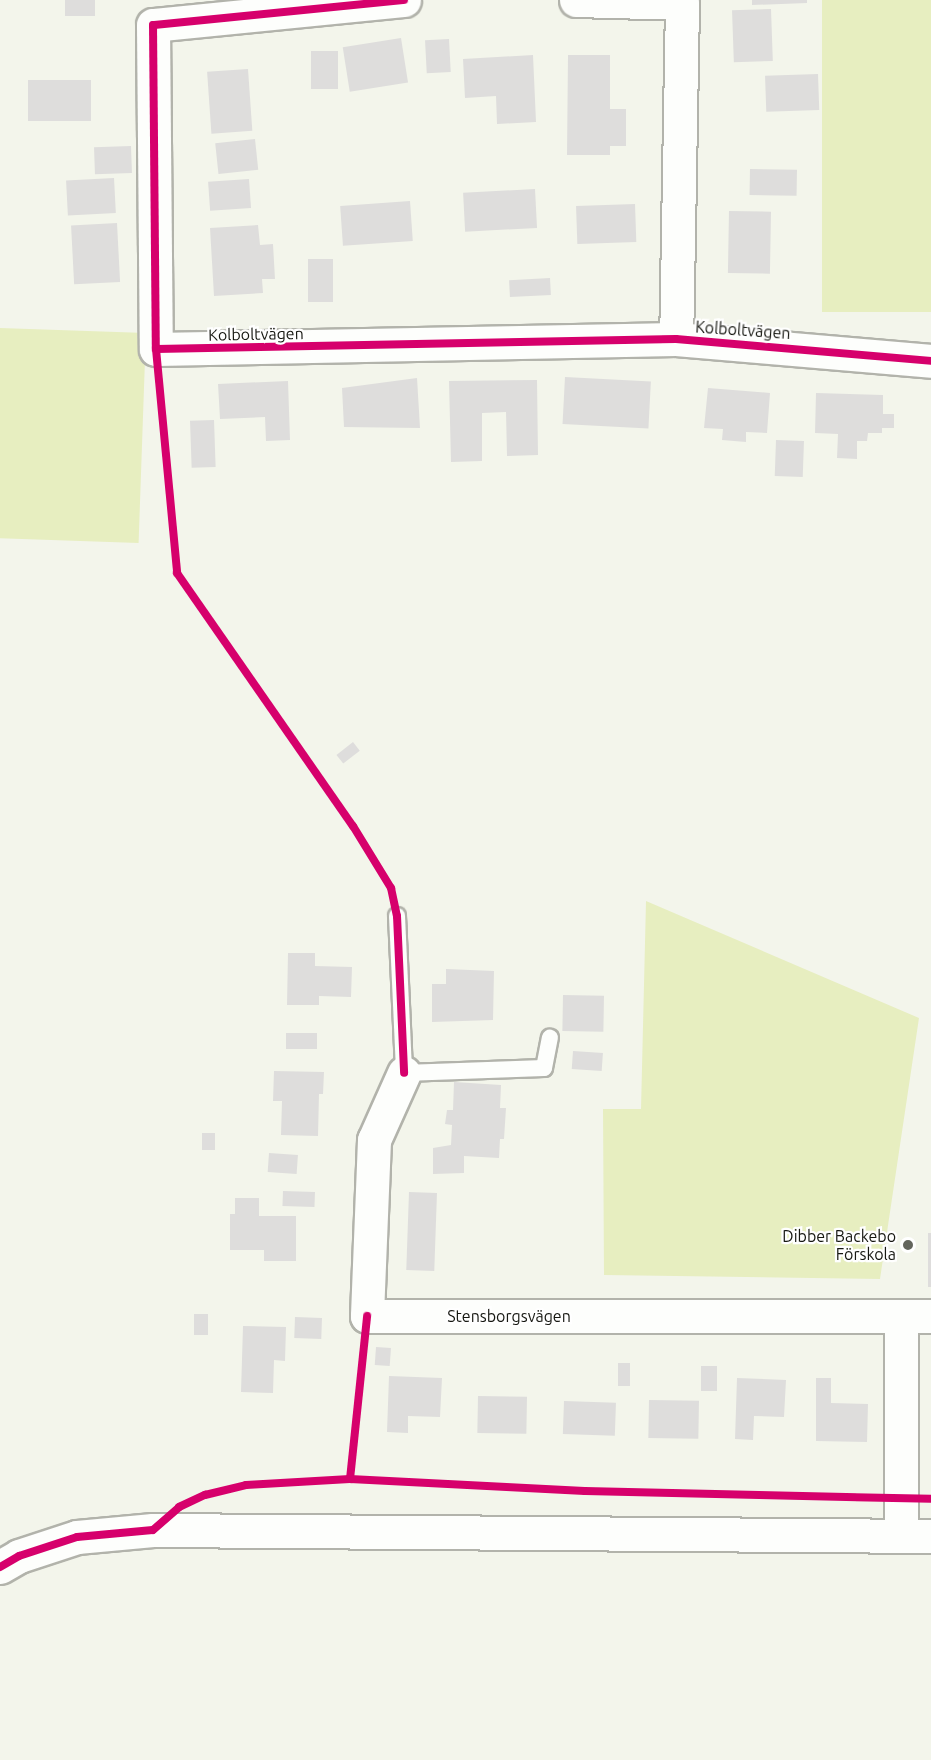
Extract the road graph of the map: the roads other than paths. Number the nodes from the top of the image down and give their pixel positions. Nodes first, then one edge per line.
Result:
1 (404, 0) edge
2 (576, 0) edge
3 (676, 339) junction
4 (931, 361) edge
5 (397, 916) dead end
6 (550, 1038) dead end
7 (404, 1073) junction
8 (916, 1317) edge
9 (916, 1536) edge
10 (0, 1567) edge

1 - 3 street, Kolboltvägen
2 - 3 street, Kolboltvägen
3 - 4 street, Kolboltvägen
5 - 7 lane
6 - 7 lane
7 - 8 street, Stensborgsvägen
8 - 9 street, Stensborgsvägen
9 - 10 street

